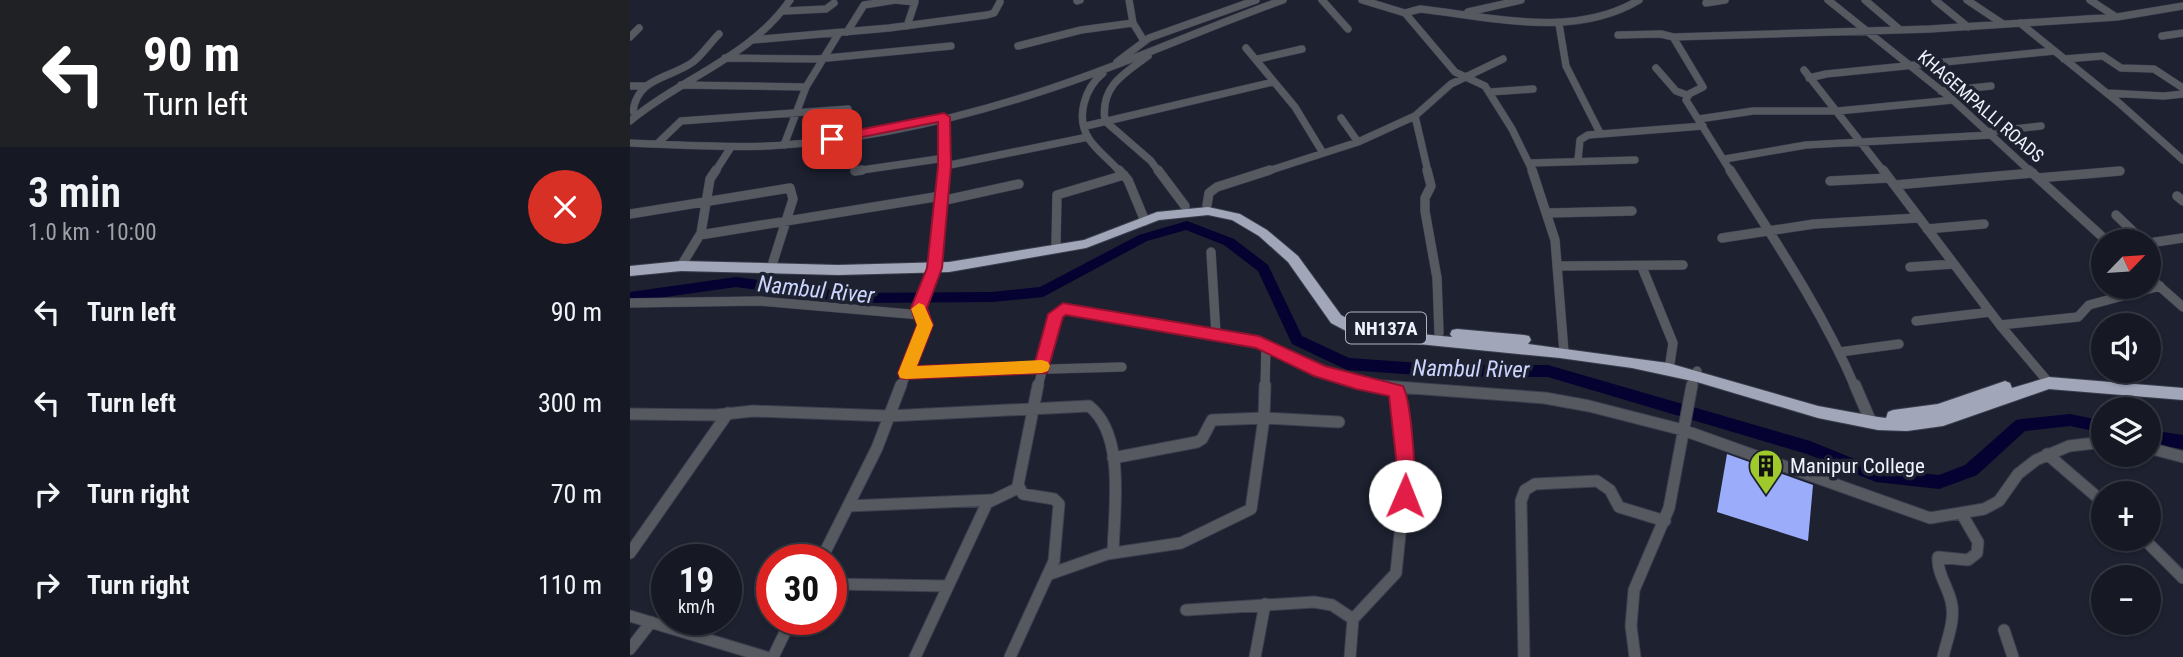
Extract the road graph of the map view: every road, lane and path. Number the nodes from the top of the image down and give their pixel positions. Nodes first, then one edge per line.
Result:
1 (790, 0) edge
2 (1129, 0) edge
3 (1256, 0) edge
4 (1283, 0) edge
5 (1322, 0) edge
6 (1362, 0) edge
7 (1521, 0) edge
8 (1639, 0) edge
9 (1726, 0) edge
10 (1828, 0) edge
11 (1864, 0) edge
12 (1935, 0) edge
13 (1967, 0) edge
14 (2090, 0) edge
15 (1000, 2) dead end
16 (834, 3) dead end
17 (1706, 4) dead end
18 (2183, 6) edge
19 (785, 11) junction
20 (1405, 13) junction
21 (1454, 14) junction
22 (1225, 17) junction
23 (2117, 17) junction
24 (1133, 23) junction
25 (2020, 23) junction
26 (1559, 24) junction
27 (2003, 25) junction
28 (907, 26) junction
29 (1968, 27) junction
30 (639, 29) dead end
31 (1348, 29) dead end
32 (1866, 29) junction
33 (1899, 29) junction
34 (843, 32) junction
35 (2183, 33) edge
36 (719, 34) dead end
37 (1618, 35) dead end
38 (2162, 36) dead end
39 (630, 37) edge
40 (1673, 37) junction
41 (752, 40) junction
42 (1144, 41) junction
43 (951, 46) dead end
44 (1018, 46) dead end
45 (1246, 48) dead end
46 (1302, 49) dead end
47 (1152, 50) junction
48 (2054, 51) junction
49 (725, 58) junction
50 (822, 58) junction
51 (1258, 59) junction
52 (1503, 59) dead end
53 (2064, 59) junction
54 (1912, 66) junction
55 (1656, 68) dead end
56 (1109, 69) junction
57 (1465, 77) junction
58 (1273, 82) junction
59 (680, 85) junction
60 (630, 86) edge
61 (645, 86) junction
62 (1991, 86) dead end
63 (806, 87) junction
64 (1533, 89) dead end
65 (2183, 89) edge
66 (1941, 90) junction
67 (1490, 92) junction
68 (2107, 93) junction
69 (2183, 94) edge
70 (1687, 95) junction
71 (1952, 100) junction
72 (848, 109) dead end
73 (1838, 110) junction
74 (795, 113) junction
75 (1415, 116) junction
76 (944, 117) junction
77 (633, 118) edge
78 (1341, 118) dead end
79 (1105, 121) junction
80 (1701, 123) junction
81 (1086, 126) junction
82 (2041, 126) dead end
83 (1601, 133) junction
84 (1989, 133) junction
85 (1088, 137) junction
86 (1359, 142) junction
87 (630, 143) edge
88 (1860, 143) junction
89 (657, 144) junction
90 (784, 145) junction
91 (731, 147) junction
92 (1323, 153) junction
93 (1725, 159) junction
94 (1578, 160) junction
95 (1635, 160) dead end
96 (2183, 160) edge
97 (945, 162) junction
98 (1530, 163) junction
99 (855, 171) dead end
100 (2120, 171) dead end
101 (1124, 175) junction
102 (2036, 176) junction
103 (1830, 181) dead end
104 (1891, 181) junction
105 (1020, 184) dead end
106 (941, 199) junction
107 (706, 202) junction
108 (1207, 205) junction
109 (1185, 206) junction
110 (1632, 211) dead end
111 (1548, 213) junction
112 (630, 214) edge
113 (2116, 215) dead end
114 (1143, 218) junction
115 (1918, 218) junction
116 (787, 222) junction
117 (1984, 224) dead end
118 (1927, 229) junction
119 (2094, 229) edge
120 (2132, 229) edge
121 (1768, 230) junction
122 (700, 235) junction
123 (1722, 238) dead end
124 (2181, 241) edge
125 (2161, 242) edge
126 (1056, 244) junction
127 (1211, 252) dead end
128 (774, 262) junction
129 (682, 263) junction
130 (1953, 264) junction
131 (630, 265) edge
132 (934, 265) junction
133 (1683, 265) dead end
134 (1559, 266) junction
135 (1642, 267) junction
136 (1909, 267) dead end
137 (630, 271) edge
138 (2161, 287) edge
139 (2111, 299) edge
140 (630, 303) edge
141 (2183, 306) edge
142 (920, 312) junction
143 (1990, 312) junction
144 (1916, 321) dead end
145 (2000, 325) junction
146 (1439, 333) junction
147 (1216, 334) junction
148 (1899, 344) dead end
149 (1266, 345) junction
150 (1564, 348) junction
151 (1840, 352) junction
152 (1122, 367) dead end
153 (1670, 367) junction
154 (1041, 368) junction
155 (906, 373) junction
156 (1694, 378) junction
157 (2045, 379) junction
158 (2183, 386) edge
159 (1397, 390) junction
160 (2183, 394) edge
161 (1032, 410) junction
162 (728, 413) junction
163 (630, 414) edge
164 (889, 416) junction
165 (1264, 418) junction
166 (1869, 418) junction
167 (1339, 422) dead end
168 (1683, 429) junction
169 (2091, 442) edge
170 (2161, 451) edge
171 (2047, 454) junction
172 (2183, 457) edge
173 (1113, 458) junction
174 (1018, 488) junction
175 (2091, 492) edge
176 (991, 500) junction
177 (848, 506) junction
178 (1963, 516) junction
179 (1665, 521) junction
180 (829, 544) edge
181 (2156, 551) edge
182 (630, 553) edge
183 (1113, 553) junction
184 (1050, 574) junction
185 (2183, 578) edge
186 (847, 584) edge
187 (947, 586) junction
188 (1265, 604) junction
189 (1186, 610) dead end
190 (630, 616) edge
191 (1353, 619) junction
192 (651, 622) joint
193 (2004, 630) dead end
194 (694, 635) edge
195 (784, 635) edge
196 (630, 649) edge
197 (766, 657) edge
198 (773, 657) edge
199 (915, 657) edge
200 (1010, 657) edge
201 (1255, 657) edge
202 (1350, 657) edge
203 (1524, 657) edge
204 (1635, 657) edge
205 (1942, 657) edge
206 (2013, 657) edge

1 - 19 street
2 - 24 street
3 - 22 street
4 - 22 street
5 - 31 street
6 - 20 street
7 - 21 street
8 - 26 street
9 - 17 street
10 - 32 street, KHAGEMPALLI ROADS
11 - 33 street
12 - 29 street
13 - 27 street
14 - 23 street
15 - 28 street
16 - 19 street
18 - 23 street
19 - 41 street
20 - 21 street
20 - 57 street
21 - 26 street
22 - 42 street
22 - 47 street
23 - 25 street
24 - 42 street
24 - 44 street
25 - 27 street
25 - 48 street
26 - 83 street
27 - 29 street
28 - 34 street
28 - 34 street
29 - 33 street
30 - 39 street
32 - 33 street
32 - 40 street
32 - 54 street, KHAGEMPALLI ROADS
34 - 41 street
34 - 50 street
35 - 38 street
36 - 61 street
37 - 40 street
40 - 70 street
41 - 49 street
42 - 56 street
43 - 50 street
45 - 51 street
46 - 51 street
47 - 56 street
47 - 79 street
48 - 53 street
48 - 54 street
49 - 50 street
49 - 59 street
50 - 63 street
51 - 58 street
52 - 57 street
53 - 65 street
53 - 68 street
54 - 66 street, KHAGEMPALLI ROADS
54 - 73 street
55 - 70 street
56 - 76 street
56 - 81 street
57 - 67 street
57 - 75 street
58 - 79 street
58 - 92 street
59 - 63 street
59 - 77 street
60 - 61 street
61 - 77 street
62 - 66 street
63 - 74 street
64 - 67 street
66 - 71 street, KHAGEMPALLI ROADS
67 - 98 street
68 - 69 street
68 - 96 street
70 - 80 street
71 - 73 street
71 - 84 street, KHAGEMPALLI ROADS
72 - 74 street
73 - 80 street
73 - 88 street
74 - 89 street
74 - 90 street
75 - 86 street
75 - 146 street
76 - 90 street
76 - 97 street
78 - 86 street
79 - 81 street
79 - 109 street
80 - 83 street
80 - 93 street
81 - 85 street
82 - 84 street
83 - 94 street
84 - 88 street
84 - 102 street, KHAGEMPALLI ROADS
85 - 97 street
85 - 101 street
86 - 92 street
87 - 89 street
88 - 93 street
88 - 104 street
89 - 91 street
90 - 91 street
91 - 107 street
92 - 108 street
93 - 121 street
94 - 95 street
94 - 98 street
97 - 99 street
97 - 106 street
98 - 111 street
100 - 102 street
101 - 114 street
101 - 126 street
102 - 104 street
102 - 119 street, KHAGEMPALLI ROADS
103 - 104 street
104 - 115 street
105 - 106 street
106 - 116 street
106 - 132 street
107 - 112 street
107 - 116 street
107 - 122 street
108 - 109 highway, NH137A
108 - 146 highway, NH137A
109 - 114 highway, NH137A
110 - 111 street
111 - 134 street
113 - 120 street
114 - 126 highway, NH137A
114 - 132 highway, NH137A
114 - 150 highway, NH137A
115 - 118 street
115 - 121 street
116 - 122 street
116 - 128 street
117 - 118 street
118 - 130 street
121 - 123 street
121 - 151 street
122 - 129 street
124 - 125 street
126 - 132 highway, NH137A
127 - 147 street
128 - 129 highway, NH137A
128 - 132 highway, NH137A
129 - 131 highway, NH137A
129 - 132 highway, NH137A
129 - 137 highway, NH137A
130 - 136 street
130 - 143 street
132 - 142 street
133 - 135 street
134 - 135 street
134 - 150 street
135 - 153 street
138 - 141 street
139 - 145 street
140 - 142 street
142 - 155 street
143 - 144 street
143 - 145 street
145 - 157 street
146 - 150 highway, NH137A
147 - 149 street
147 - 154 street
148 - 151 street
149 - 159 street
149 - 165 street
150 - 153 highway, NH137A
151 - 166 street
152 - 154 street
153 - 156 highway, NH137A
154 - 155 street
154 - 161 street
155 - 164 street
156 - 166 highway, NH137A
156 - 168 street
157 - 158 highway, NH137A
157 - 160 highway, NH137A
157 - 166 highway, NH137A
159 - 168 street
159 - 191 street
161 - 164 street
161 - 173 street
161 - 174 street
162 - 163 street
162 - 164 street
162 - 182 street
164 - 177 street
165 - 167 street
165 - 173 street
165 - 183 street
168 - 178 street
168 - 179 street
169 - 171 street
170 - 172 street
171 - 175 street
171 - 178 street
173 - 183 street
174 - 176 street
174 - 184 street
176 - 177 street
176 - 187 street
177 - 180 street
178 - 205 street
179 - 203 street
179 - 204 street
181 - 185 street
183 - 184 street
184 - 200 street
186 - 187 street
187 - 199 street
188 - 189 street
188 - 191 street
188 - 201 street
190 - 192 street
191 - 202 street
192 - 196 street
193 - 206 street
194 - 197 street
195 - 198 street

